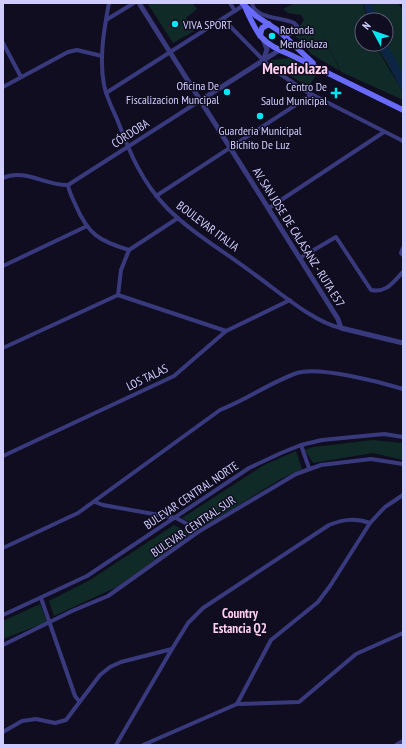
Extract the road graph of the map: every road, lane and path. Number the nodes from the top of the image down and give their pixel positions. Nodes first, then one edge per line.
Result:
1 (109, 3) edge
2 (134, 3) edge
3 (138, 3) edge
4 (230, 3) edge
5 (252, 3) edge
6 (244, 5) edge
7 (235, 11) junction
8 (223, 19) junction
9 (106, 20) junction
10 (269, 24) junction
11 (261, 38) junction
12 (287, 39) junction
13 (3, 43) edge
14 (278, 51) junction
15 (170, 52) junction
16 (102, 56) junction
17 (263, 60) junction
18 (322, 70) junction
19 (20, 77) junction
20 (3, 87) edge
21 (106, 93) junction
22 (368, 93) junction
23 (311, 95) junction
24 (201, 100) junction
25 (403, 107) edge
26 (403, 110) edge
27 (384, 132) junction
28 (403, 141) edge
29 (128, 146) junction
30 (230, 147) junction
31 (3, 178) edge
32 (68, 185) junction
33 (156, 196) junction
34 (269, 208) junction
35 (178, 218) junction
36 (85, 227) junction
37 (403, 248) edge
38 (128, 250) junction
39 (403, 255) edge
40 (300, 258) junction
41 (3, 266) edge
42 (403, 272) edge
43 (118, 296) junction
44 (290, 300) junction
45 (341, 328) junction
46 (226, 331) junction
47 (403, 343) edge
48 (3, 348) edge
49 (403, 388) edge
50 (403, 437) edge
51 (301, 445) junction
52 (3, 456) edge
53 (403, 464) edge
54 (309, 468) junction
55 (403, 495) edge
56 (95, 502) junction
57 (176, 518) junction
58 (370, 523) junction
59 (198, 532) junction
60 (3, 548) edge
61 (41, 598) junction
62 (3, 615) edge
63 (51, 623) junction
64 (403, 633) edge
65 (3, 645) edge
66 (172, 649) junction
67 (79, 701) junction
68 (237, 704) junction
69 (3, 732) edge
70 (403, 741) edge
71 (116, 745) edge
72 (142, 745) edge
73 (396, 745) edge

1 - 9 street, BOULEVAR ITALIA
2 - 9 street
3 - 15 street, AV. SAN JOSE DE CALASANZ - RUTA E57
4 - 7 street
5 - 12 street
6 - 7 street
6 - 10 main road
6 - 11 main road
7 - 8 street
8 - 15 street
8 - 17 street
9 - 16 street, BOULEVAR ITALIA
10 - 11 main road
10 - 12 main road
11 - 14 main road
11 - 17 street
12 - 14 main road
12 - 18 main road
13 - 19 street
14 - 17 street, CÓRDOBA
14 - 18 main road
15 - 21 street
15 - 24 street, AV. SAN JOSE DE CALASANZ - RUTA E57
16 - 19 street
16 - 21 street, BOULEVAR ITALIA
17 - 23 street
17 - 24 street, CÓRDOBA
18 - 22 main road
19 - 20 street
21 - 29 street, BOULEVAR ITALIA
22 - 25 main road
22 - 26 main road
23 - 27 street
23 - 30 street
24 - 29 street, CÓRDOBA
24 - 30 street, AV. SAN JOSE DE CALASANZ - RUTA E57
27 - 28 street
27 - 34 street
29 - 32 street, CÓRDOBA
29 - 33 street, BOULEVAR ITALIA
30 - 33 street
30 - 34 street, AV. SAN JOSE DE CALASANZ - RUTA E57
31 - 32 street
32 - 36 street
33 - 35 street, BOULEVAR ITALIA
34 - 40 street, AV. SAN JOSE DE CALASANZ - RUTA E57
35 - 38 street
35 - 44 street, BOULEVAR ITALIA
36 - 38 street
36 - 41 street
37 - 39 street
38 - 43 street
40 - 42 street
40 - 45 street, AV. SAN JOSE DE CALASANZ - RUTA E57
43 - 46 street
43 - 48 street
44 - 45 street, BOULEVAR ITALIA
44 - 46 street, LOS TALAS
45 - 47 street
46 - 52 street, LOS TALAS
49 - 56 street
50 - 51 street, BULEVAR CENTRAL NORTE
51 - 54 street
51 - 57 street, BULEVAR CENTRAL NORTE
53 - 54 street, BULEVAR CENTRAL SUR
54 - 59 street, BULEVAR CENTRAL SUR
55 - 58 street
56 - 57 street
56 - 60 street
57 - 59 street
57 - 61 street, BULEVAR CENTRAL NORTE
58 - 66 street
58 - 68 street
59 - 63 street, BULEVAR CENTRAL SUR
61 - 62 street, BULEVAR CENTRAL NORTE
61 - 63 street
63 - 65 street, BULEVAR CENTRAL SUR
63 - 67 street
64 - 68 street
66 - 67 street
66 - 71 street
67 - 69 street
68 - 72 street
70 - 73 street

